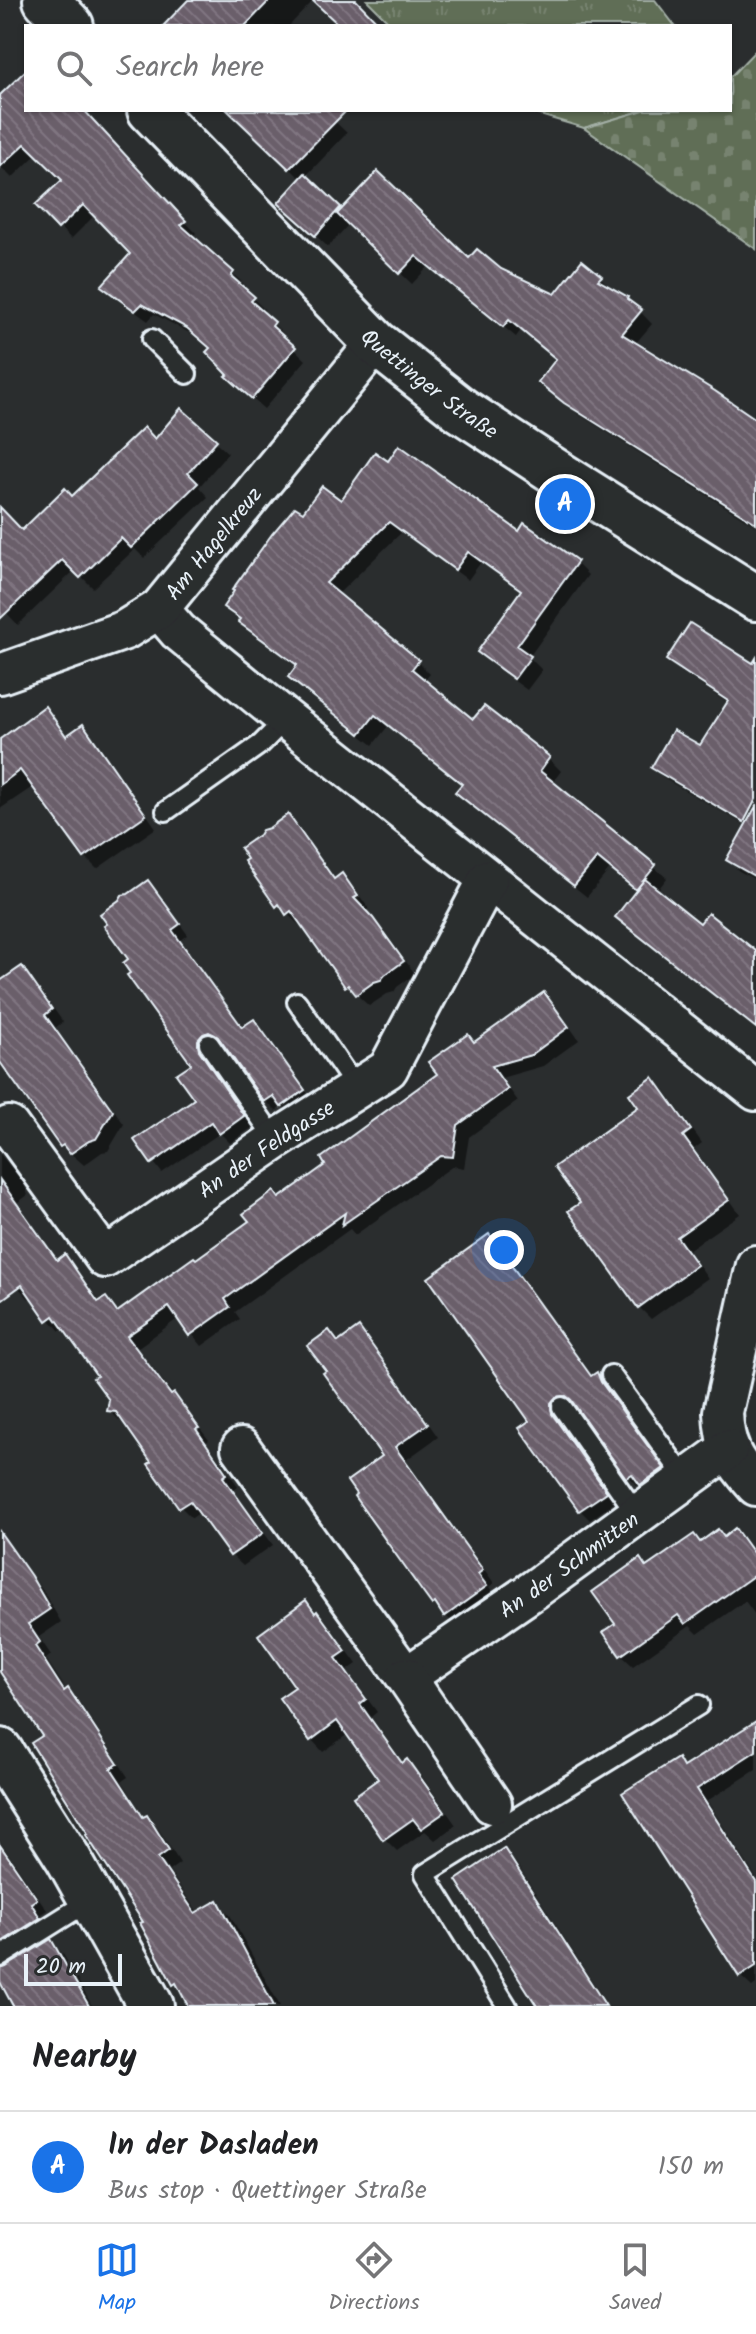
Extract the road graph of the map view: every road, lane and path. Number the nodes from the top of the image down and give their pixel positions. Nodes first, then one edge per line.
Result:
1 (46, 0) edge
2 (69, 24) edge
3 (152, 112) edge
4 (152, 339) dead end
5 (376, 343) junction
6 (187, 374) dead end
7 (756, 598) edge
8 (159, 609) junction
9 (0, 674) edge
10 (286, 719) junction
11 (166, 811) dead end
12 (488, 879) junction
13 (297, 1002) dead end
14 (209, 1044) dead end
15 (357, 1089) junction
16 (756, 1091) edge
17 (9, 1126) dead end
18 (276, 1140) junction
19 (756, 1265) edge
20 (611, 1375) dead end
21 (562, 1407) dead end
22 (241, 1448) dead end
23 (728, 1449) junction
24 (686, 1479) junction
25 (756, 1486) edge
26 (637, 1514) junction
27 (406, 1677) junction
28 (699, 1705) dead end
29 (0, 1751) edge
30 (492, 1804) dead end
31 (91, 1900) junction
32 (0, 1957) edge
33 (151, 2006) edge
34 (507, 2006) edge

1 - 2 street
3 - 5 street, Quettinger Straße
4 - 6 lane
5 - 7 street, Quettinger Straße
5 - 8 street, Am Hagelkreuz
8 - 9 street, Am Hagelkreuz
8 - 10 street
10 - 11 lane
10 - 12 street
12 - 15 street, An der Feldgasse
12 - 16 street
13 - 15 lane
14 - 18 lane
15 - 18 street, An der Feldgasse
17 - 18 street, An der Feldgasse
19 - 23 street
20 - 24 lane
21 - 26 lane
22 - 27 street
23 - 24 street, An der Schmitten
23 - 25 street
24 - 26 street, An der Schmitten
26 - 27 street, An der Schmitten
27 - 30 street
28 - 34 lane
29 - 31 street
31 - 32 lane
31 - 33 street

